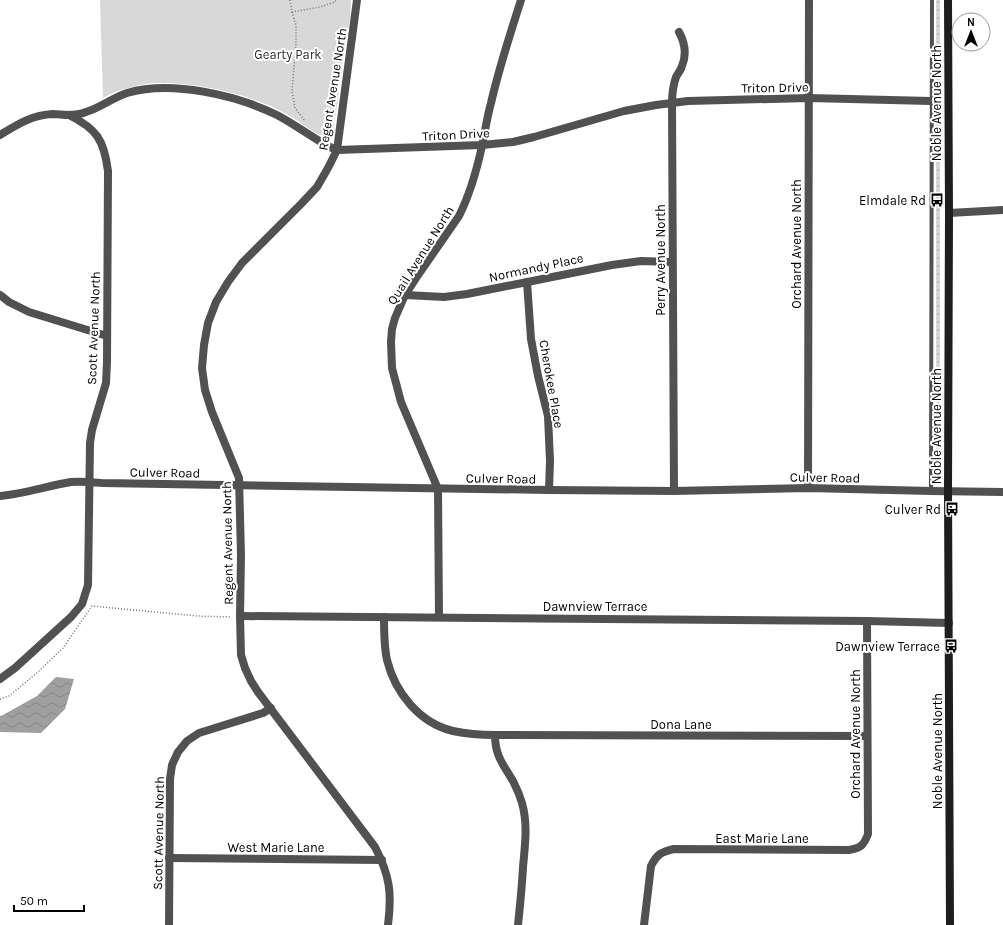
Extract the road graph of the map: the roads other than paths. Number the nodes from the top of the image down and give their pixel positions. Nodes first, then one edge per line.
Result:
1 (357, 0) edge
2 (521, 0) edge
3 (809, 0) edge
4 (932, 0) edge
5 (948, 0) edge
6 (679, 32) dead end
7 (809, 98) junction
8 (931, 101) junction
9 (672, 103) junction
10 (69, 115) junction
11 (0, 135) edge
12 (482, 145) junction
13 (337, 150) junction
14 (1003, 210) edge
15 (949, 213) junction
16 (672, 262) junction
17 (527, 282) junction
18 (405, 295) junction
19 (0, 296) edge
20 (107, 336) junction
21 (90, 482) junction
22 (240, 486) junction
23 (808, 488) junction
24 (438, 489) junction
25 (549, 490) junction
26 (674, 491) junction
27 (931, 491) junction
28 (948, 491) junction
29 (1003, 492) edge
30 (0, 496) edge
31 (236, 616) junction
32 (384, 617) junction
33 (439, 617) junction
34 (867, 621) junction
35 (949, 623) junction
36 (0, 679) edge
37 (271, 708) junction
38 (495, 735) junction
39 (867, 736) junction
40 (863, 845) joint
41 (169, 858) junction
42 (382, 860) junction
43 (169, 925) edge
44 (388, 925) edge
45 (518, 925) edge
46 (644, 925) edge
47 (950, 925) edge

1 - 13 street, Regent Avenue North
2 - 12 street, Quail Avenue North
3 - 7 street, Orchard Avenue North
4 - 8 lane
5 - 15 street, Noble Avenue North
6 - 9 street, Perry Avenue North
7 - 8 street, Triton Drive
7 - 9 street, Triton Drive
7 - 23 street, Orchard Avenue North
8 - 27 lane
9 - 12 street, Triton Drive
9 - 16 street, Perry Avenue North
10 - 11 street, Triton Drive
10 - 13 street, Triton Drive
10 - 20 street, Scott Avenue North
12 - 13 street, Triton Drive
12 - 18 street, Quail Avenue North
13 - 22 street, Regent Avenue North
14 - 15 street
15 - 28 street, Noble Avenue North
16 - 17 street, Normandy Place
16 - 26 street, Perry Avenue North
17 - 18 street, Normandy Place
17 - 25 street, Cherokee Place
18 - 24 street, Quail Avenue North
19 - 20 street
20 - 21 street, Scott Avenue North
21 - 22 street, Culver Road
21 - 30 street, Culver Road
21 - 36 street, Scott Avenue North
22 - 24 street, Culver Road
22 - 31 street, Regent Avenue North
23 - 26 street, Culver Road
23 - 27 street, Culver Road
24 - 25 street, Culver Road
24 - 33 street, Quail Avenue North
25 - 26 street, Culver Road
27 - 28 street, Culver Road
28 - 29 street, Culver Road
28 - 35 street, Noble Avenue North
31 - 32 street, Dawnview Terrace
31 - 37 street, Regent Avenue North
32 - 33 street, Dawnview Terrace
32 - 38 street
33 - 34 street, Dawnview Terrace
34 - 35 street, Dawnview Terrace
34 - 39 street, Orchard Avenue North
35 - 47 street, Noble Avenue North
37 - 41 street, Scott Avenue North
37 - 42 street, Regent Avenue North
38 - 39 street, Dona Lane
38 - 45 street
39 - 40 street, Orchard Avenue North
40 - 46 street, East Marie Lane
41 - 42 street, West Marie Lane
41 - 43 street, Scott Avenue North
42 - 44 street, Regent Avenue North

